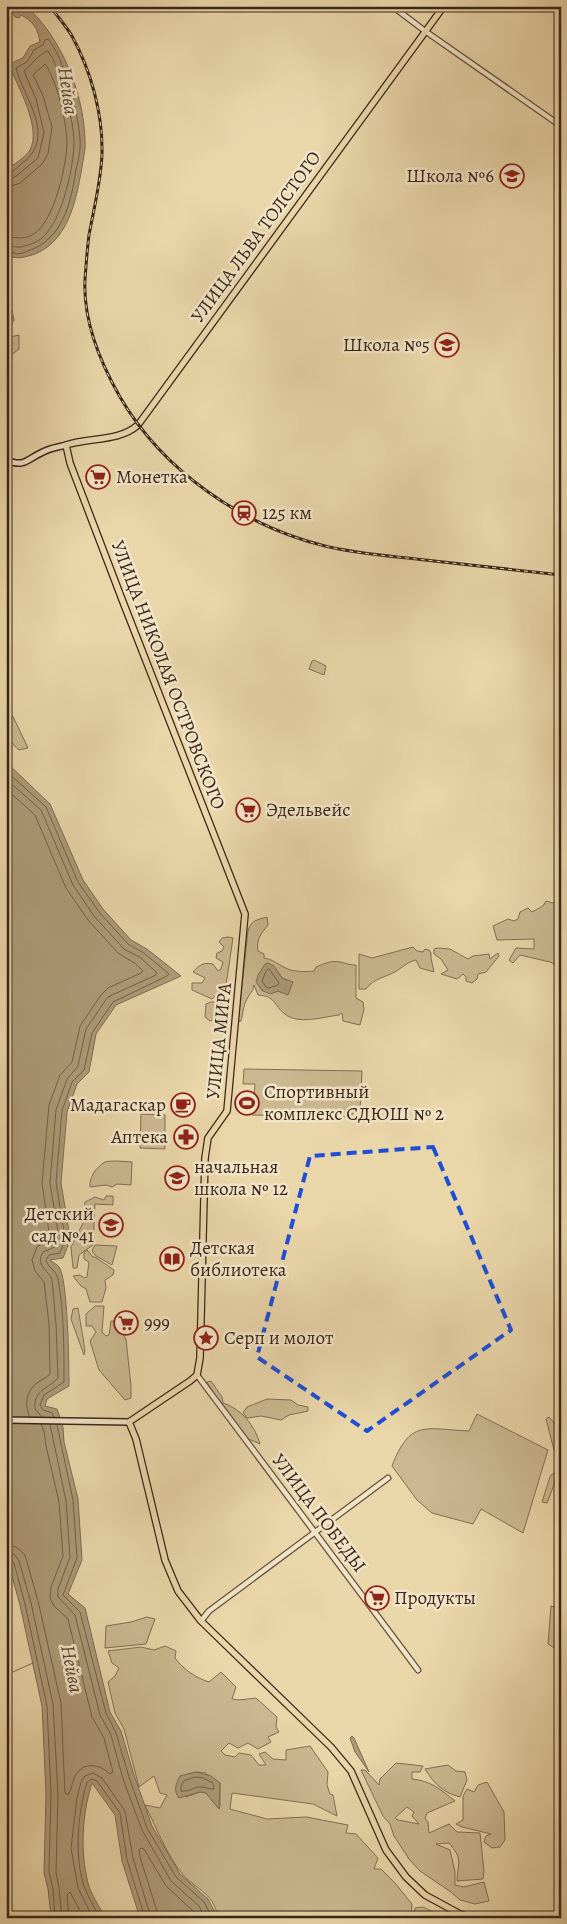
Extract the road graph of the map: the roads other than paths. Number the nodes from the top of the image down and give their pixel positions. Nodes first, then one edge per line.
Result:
1 (392, 6) edge
2 (444, 6) edge
3 (425, 31) junction
4 (561, 126) edge
5 (66, 445) junction
6 (6, 460) edge
7 (245, 914) joint
8 (197, 1374) junction
9 (6, 1420) edge
10 (130, 1422) junction
11 (388, 1478) dead end
12 (315, 1532) junction
13 (201, 1621) junction
14 (418, 1670) dead end
15 (472, 1918) edge

1 - 3 street
2 - 3 main road, УЛИЦА ЛЬВА ТОЛСТОГО
3 - 4 street
3 - 5 main road, УЛИЦА ЛЬВА ТОЛСТОГО
5 - 6 main road
5 - 7 main road, УЛИЦА НИКОЛАЯ ОСТРОВСКОГО
7 - 8 main road, УЛИЦА МИРА
8 - 10 main road
8 - 12 street, УЛИЦА ПОБЕДЫ
9 - 10 main road
10 - 13 main road
11 - 12 street
12 - 13 street
12 - 14 street, УЛИЦА ПОБЕДЫ
13 - 15 main road

